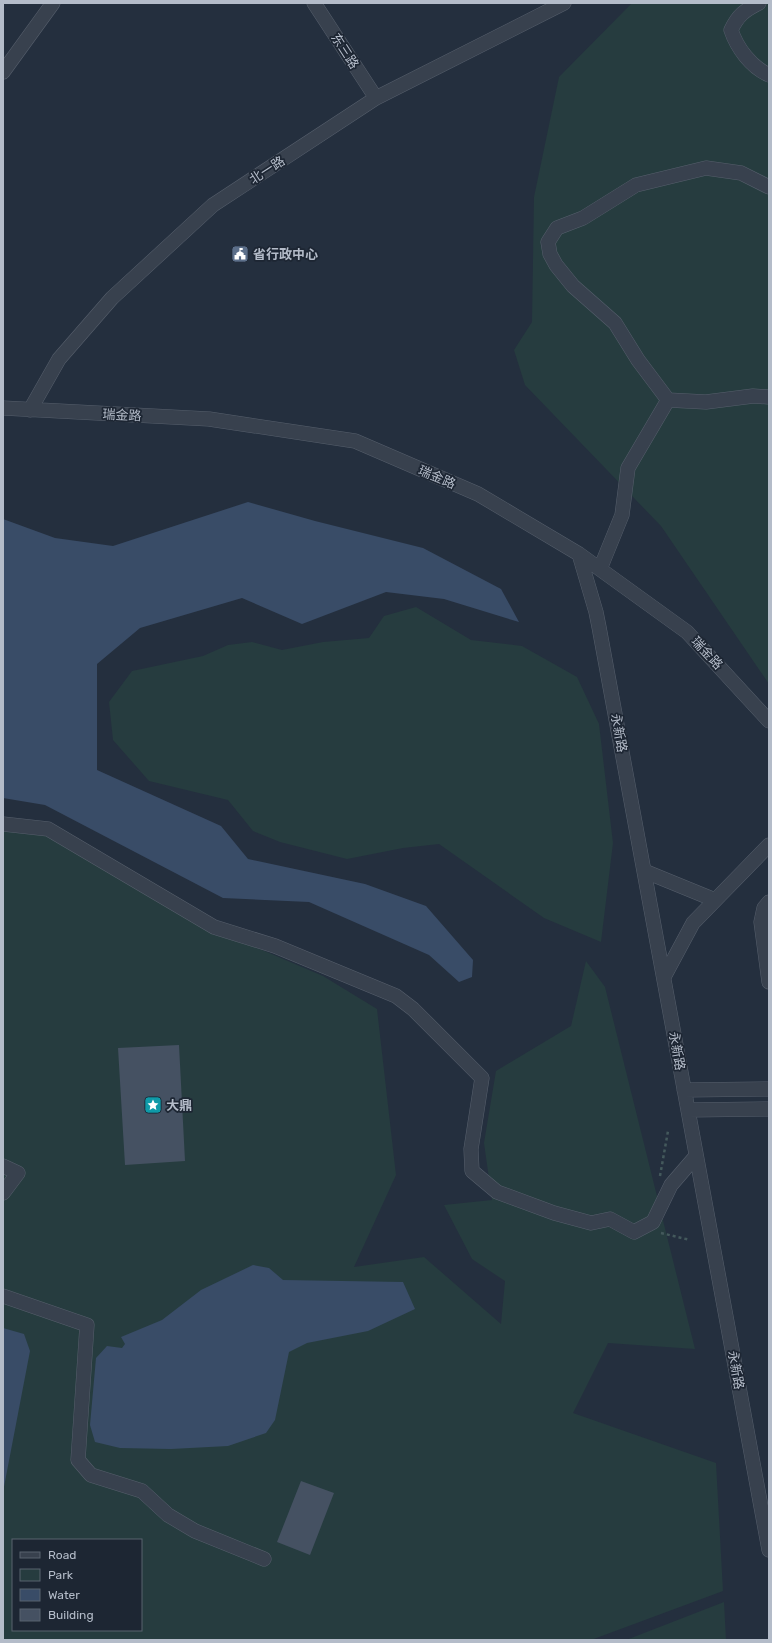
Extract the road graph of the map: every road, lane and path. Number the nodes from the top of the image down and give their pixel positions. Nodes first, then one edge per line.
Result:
1 (53, 3) edge
2 (314, 3) edge
3 (564, 3) edge
4 (759, 3) edge
5 (3, 72) edge
6 (769, 75) edge
7 (376, 98) junction
8 (769, 186) edge
9 (769, 397) edge
10 (668, 400) junction
11 (3, 408) edge
12 (30, 410) junction
13 (579, 554) junction
14 (600, 569) junction
15 (769, 721) edge
16 (3, 824) edge
17 (769, 845) edge
18 (644, 871) junction
19 (715, 900) junction
20 (769, 902) edge
21 (664, 977) junction
22 (769, 982) edge
23 (769, 1089) edge
24 (684, 1090) junction
25 (769, 1109) edge
26 (688, 1110) junction
27 (696, 1156) junction
28 (3, 1166) edge
29 (3, 1193) edge
30 (3, 1296) edge
31 (769, 1550) edge
32 (264, 1559) dead end

1 - 5 street
2 - 7 street, 东三路
3 - 7 street, 北一路
4 - 6 street
7 - 12 street, 北一路
8 - 10 street
9 - 10 street
10 - 14 street
11 - 12 street, 瑞金路
12 - 13 street, 瑞金路
13 - 14 street, 瑞金路
13 - 18 street, 永新路
14 - 15 street, 瑞金路
16 - 27 street
17 - 19 street
18 - 19 street
18 - 21 street, 永新路
19 - 21 street
20 - 22 street
21 - 24 street, 永新路
23 - 24 street
24 - 26 street, 永新路
25 - 26 street
26 - 27 street, 永新路
27 - 31 street, 永新路
28 - 29 street
30 - 32 street

